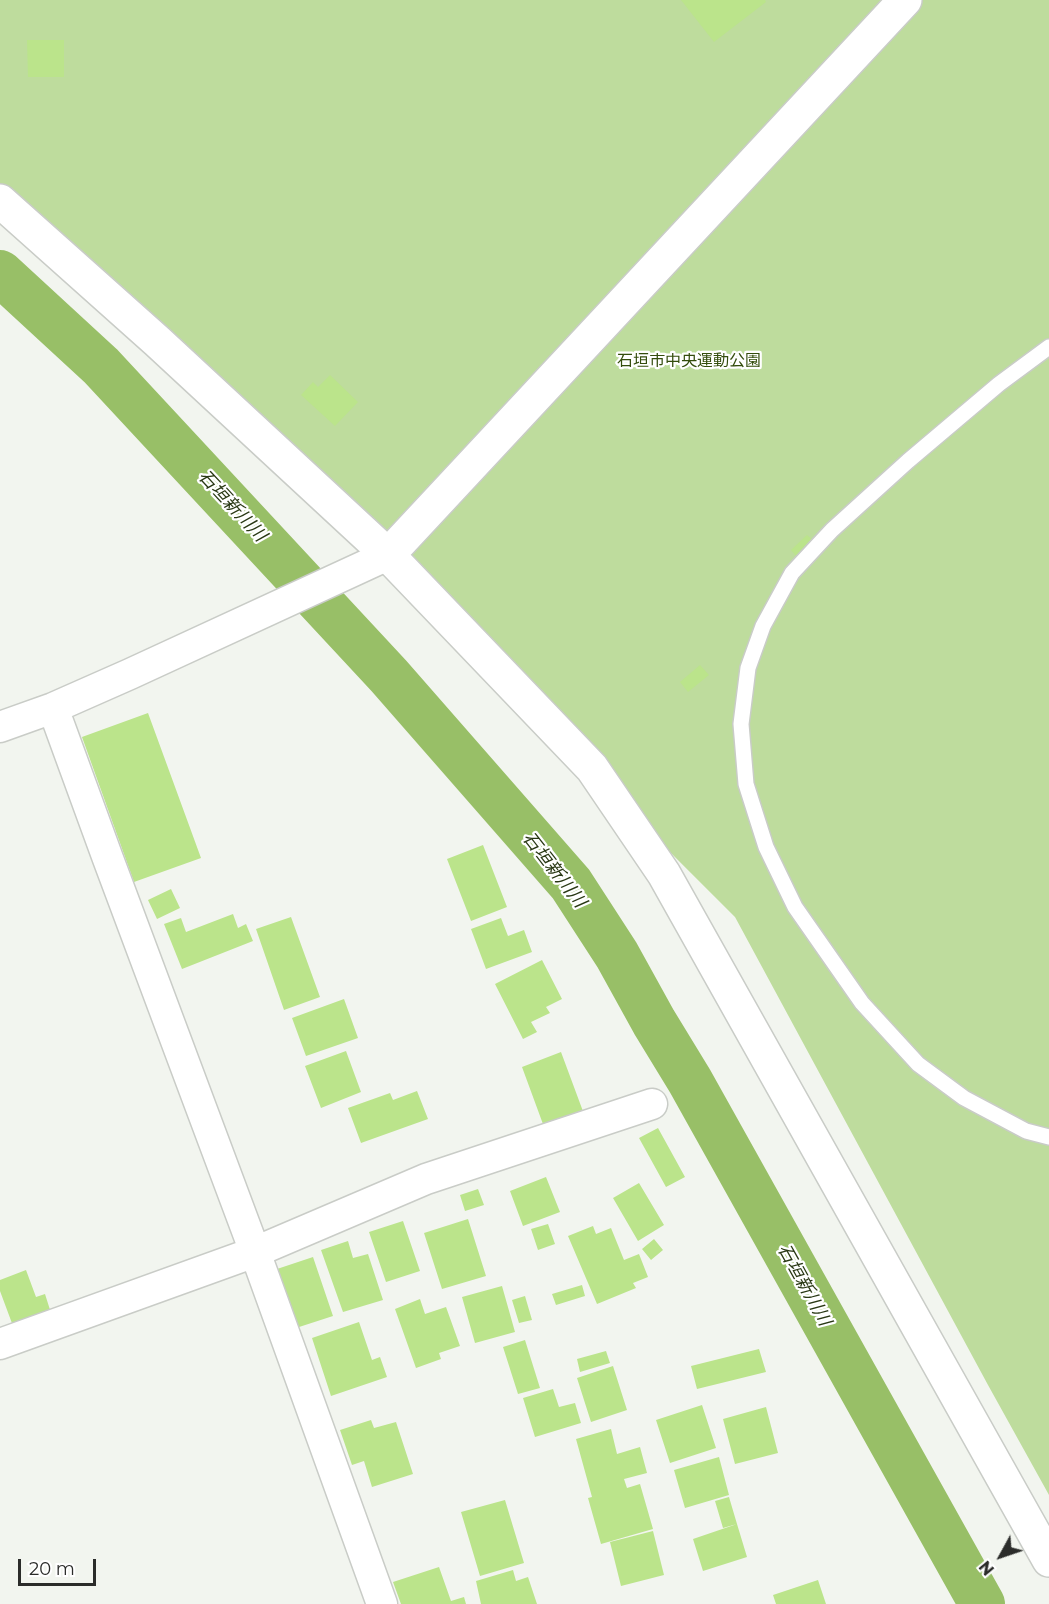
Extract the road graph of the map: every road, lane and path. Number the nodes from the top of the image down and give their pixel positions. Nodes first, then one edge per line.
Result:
1 (904, 0) edge
2 (0, 201) edge
3 (1049, 347) edge
4 (388, 555) junction
5 (53, 708) junction
6 (0, 727) edge
7 (652, 1104) dead end
8 (1049, 1137) edge
9 (255, 1252) junction
10 (0, 1344) edge
11 (1049, 1560) edge
12 (382, 1604) edge

1 - 4 street
2 - 4 street
3 - 8 lane
4 - 5 street
4 - 11 street
5 - 6 street
5 - 9 street
7 - 9 street
9 - 10 street
9 - 12 street

